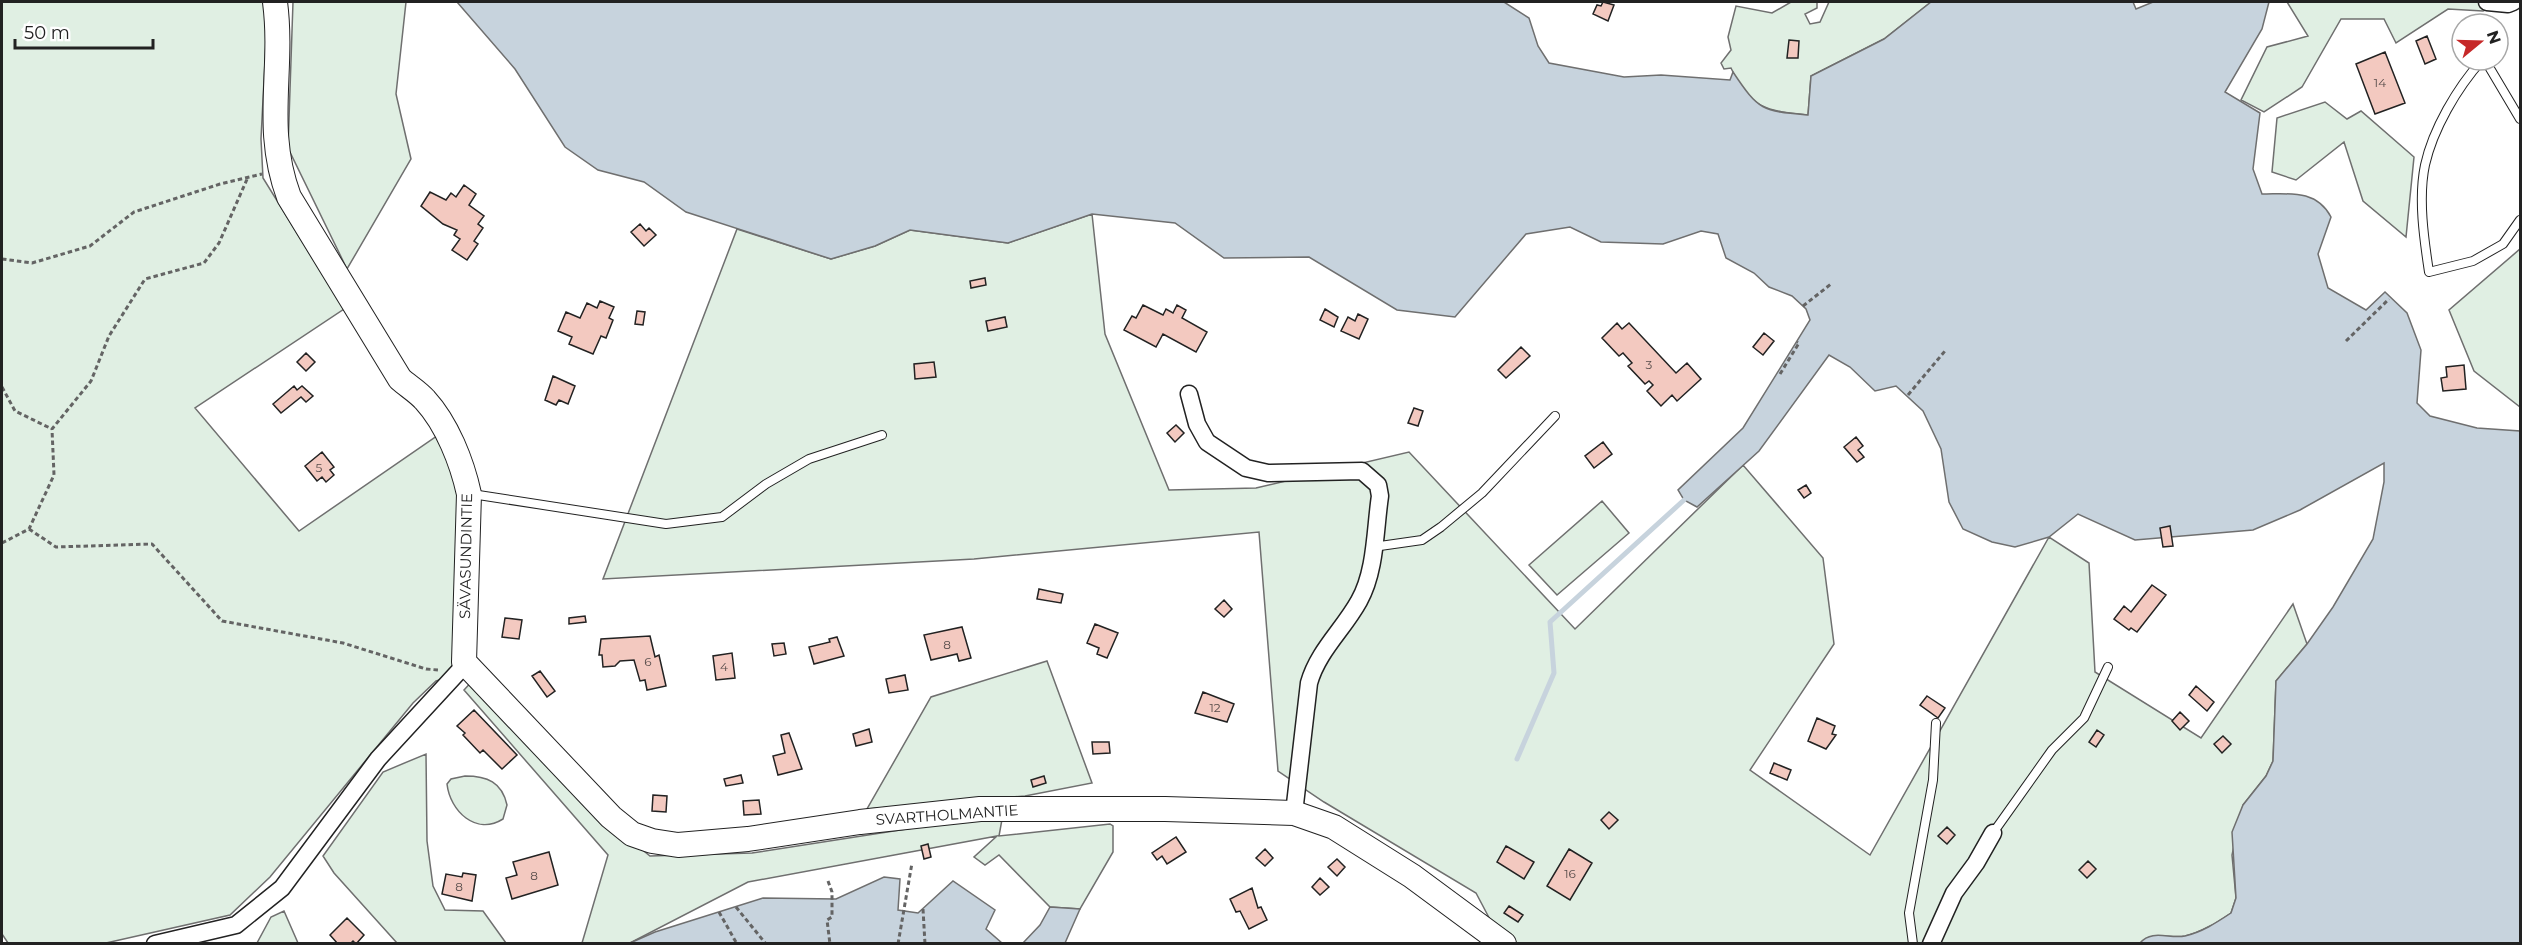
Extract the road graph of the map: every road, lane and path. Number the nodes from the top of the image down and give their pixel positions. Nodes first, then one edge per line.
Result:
1 (275, 2) edge
2 (2487, 2) edge
3 (2513, 2) edge
4 (2472, 72) edge
5 (2491, 72) edge
6 (2520, 119) edge
7 (278, 170) junction
8 (248, 177) junction
9 (2520, 220) edge
10 (2, 259) edge
11 (1831, 284) dead end
12 (2389, 299) dead end
13 (1803, 306) dead end
14 (2346, 340) dead end
15 (1797, 342) dead end
16 (1946, 351) dead end
17 (1780, 374) dead end
18 (2, 387) edge
19 (1189, 393) dead end
20 (1908, 395) dead end
21 (1555, 416) dead end
22 (52, 429) junction
23 (882, 435) dead end
24 (469, 494) junction
25 (29, 529) junction
26 (2, 543) edge
27 (1373, 547) junction
28 (462, 666) junction
29 (2108, 667) dead end
30 (1936, 723) dead end
31 (1294, 813) junction
32 (1993, 833) joint
33 (912, 863) dead end
34 (828, 881) dead end
35 (736, 907) dead end
36 (923, 909) dead end
37 (718, 912) dead end
38 (155, 944) edge
39 (737, 944) edge
40 (766, 944) edge
41 (830, 944) edge
42 (898, 944) edge
43 (925, 944) edge
44 (1504, 944) edge
45 (1913, 944) edge
46 (1931, 944) edge

1 - 7 street, SÄVASUNDINTIE
2 - 3 street
4 - 9 lane
5 - 6 lane
7 - 8 path
7 - 24 street, SÄVASUNDINTIE
8 - 10 path
8 - 22 path
11 - 13 path
12 - 14 path
15 - 17 path
16 - 20 path
18 - 22 path
19 - 27 street
21 - 27 lane
22 - 25 path
23 - 24 lane
24 - 28 street, SÄVASUNDINTIE
25 - 26 path
25 - 28 path
27 - 31 street
28 - 31 street, SVARTHOLMANTIE
28 - 38 street
29 - 32 lane
30 - 45 lane
31 - 44 street, SVARTHOLMANTIE
32 - 46 street
33 - 42 path
34 - 41 path
35 - 40 path
36 - 43 path
37 - 39 path

